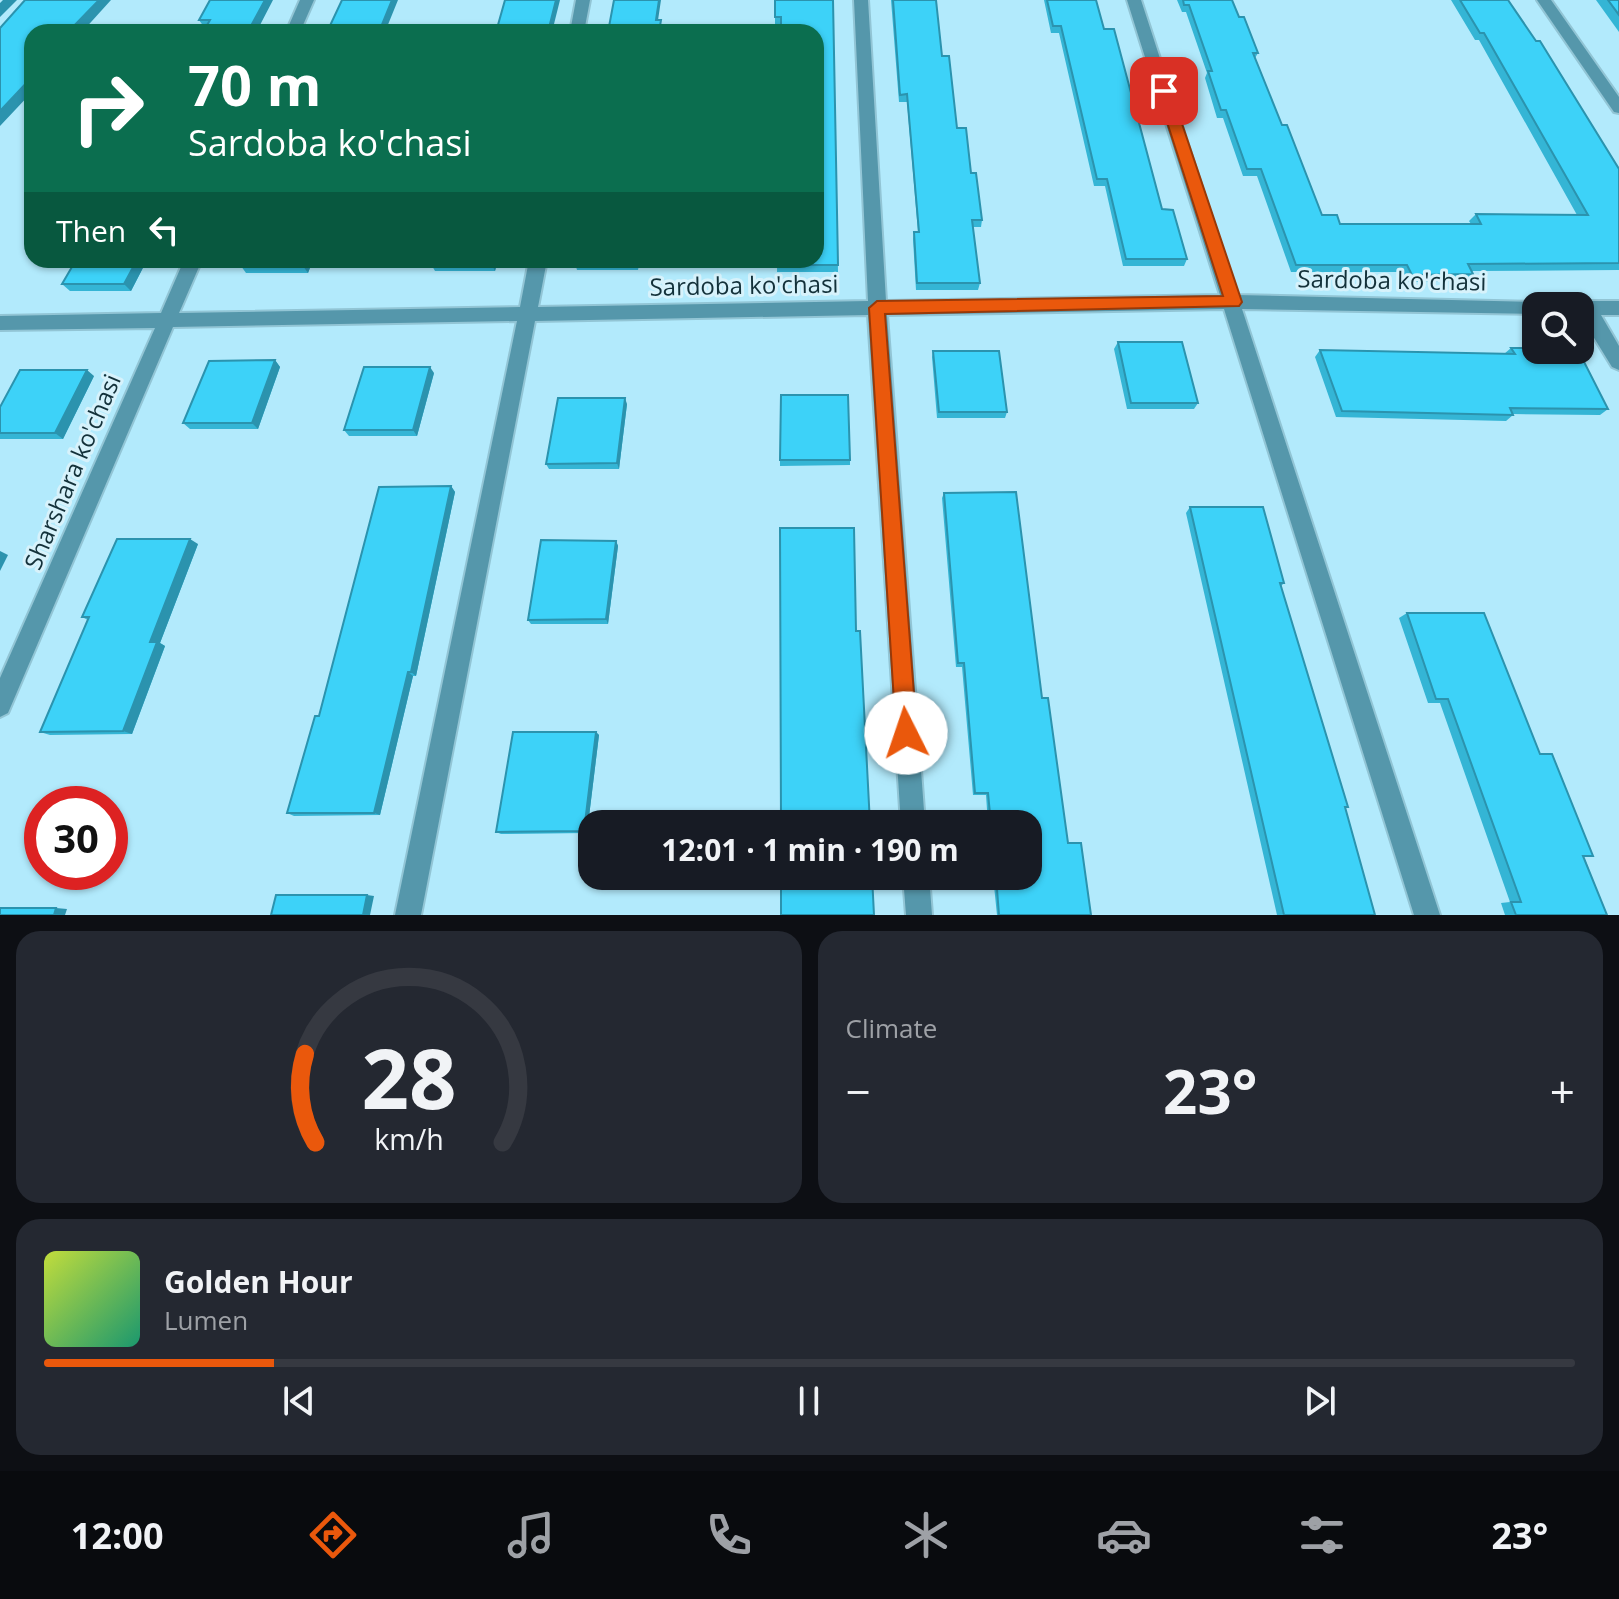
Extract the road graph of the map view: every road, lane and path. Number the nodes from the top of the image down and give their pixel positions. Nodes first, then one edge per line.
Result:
1 (307, 0) edge
2 (583, 0) edge
3 (861, 0) edge
4 (1134, 0) edge
5 (1544, 0) edge
6 (296, 24) edge
7 (578, 24) edge
8 (1619, 108) edge
9 (190, 268) edge
10 (537, 268) edge
11 (1233, 302) junction
12 (1522, 307) edge
13 (877, 308) junction
14 (1594, 308) edge
15 (1619, 308) edge
16 (528, 314) junction
17 (168, 319) junction
18 (0, 323) edge
19 (1594, 324) edge
20 (1619, 362) edge
21 (0, 705) edge
22 (912, 810) edge
23 (917, 890) edge
24 (408, 915) edge
25 (919, 915) edge
26 (1427, 915) edge

1 - 6 street
2 - 7 street
3 - 13 street
4 - 11 street
5 - 8 street
9 - 17 street, Sharshara ko'chasi
10 - 16 street
11 - 12 street, Sardoba ko'chasi
11 - 13 street, Sardoba ko'chasi
11 - 26 street
13 - 16 street, Sardoba ko'chasi
13 - 22 street
14 - 15 street
16 - 17 street, Sardoba ko'chasi
16 - 24 street
17 - 18 street, Sardoba ko'chasi
17 - 21 street, Sharshara ko'chasi
19 - 20 street
23 - 25 street

